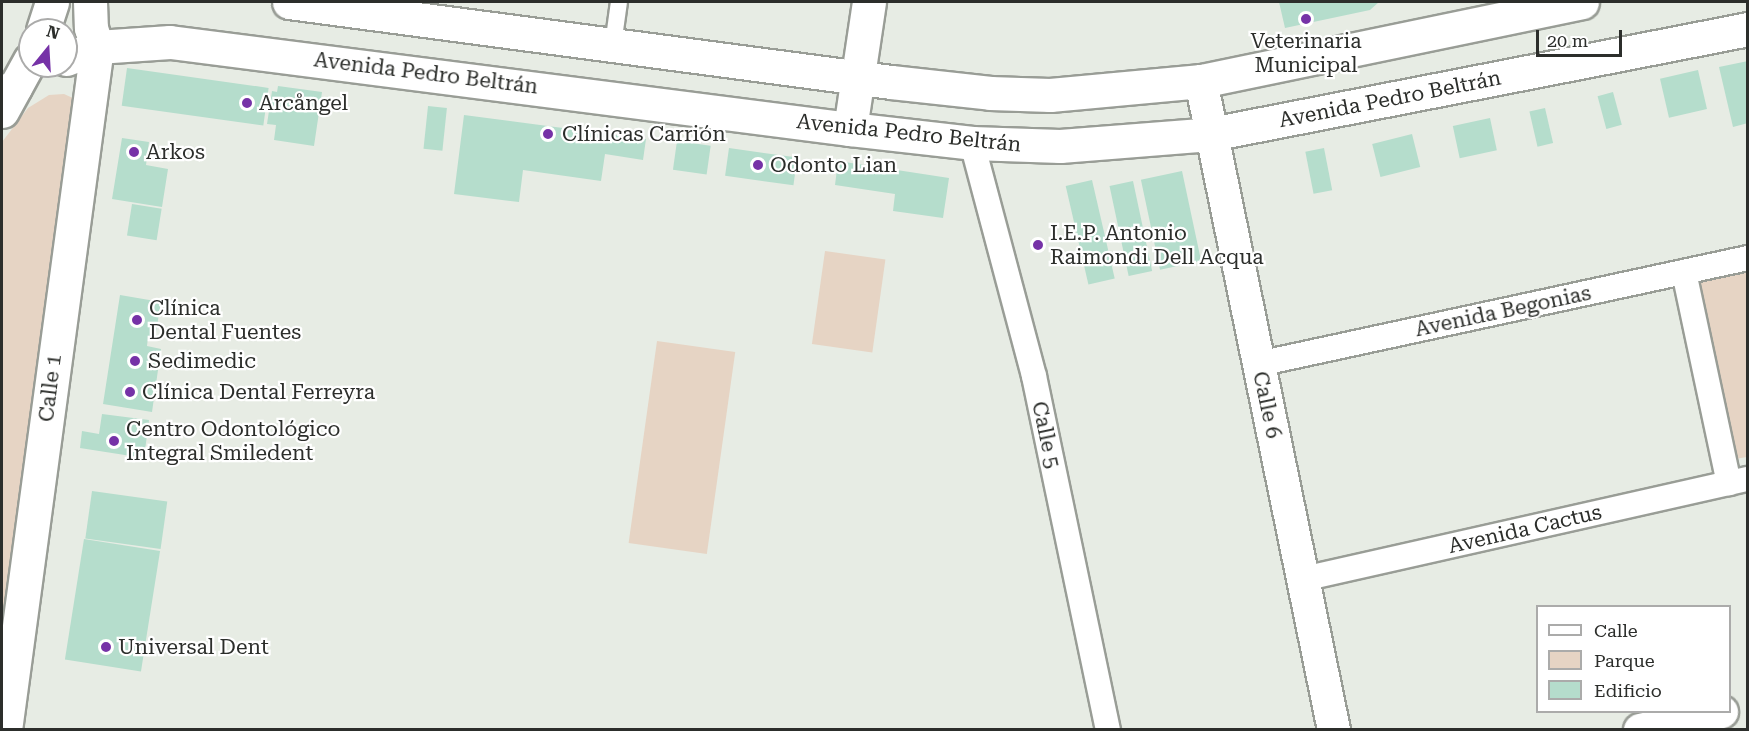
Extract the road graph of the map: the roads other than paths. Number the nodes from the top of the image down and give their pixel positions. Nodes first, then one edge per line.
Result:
1 (52, 2) edge
2 (90, 2) edge
3 (289, 2) edge
4 (619, 2) edge
5 (869, 2) edge
6 (1582, 2) edge
7 (365, 7) edge
8 (47, 18) edge
9 (1748, 29) edge
10 (613, 45) junction
11 (97, 47) junction
12 (78, 54) edge
13 (858, 77) junction
14 (28, 78) edge
15 (1201, 81) junction
16 (12, 87) edge
17 (850, 129) junction
18 (1211, 134) junction
19 (972, 143) junction
20 (1748, 258) edge
21 (1684, 272) junction
22 (1258, 364) junction
23 (1738, 481) edge
24 (1303, 579) junction
25 (1748, 706) edge
26 (1731, 710) edge
27 (1713, 713) edge
28 (5, 729) edge
29 (1108, 729) edge
30 (1334, 729) edge
31 (1640, 729) edge

1 - 8 main road
2 - 11 main road
3 - 7 main road
4 - 10 lane
5 - 13 main road
6 - 15 main road
7 - 10 main road
9 - 18 main road, Avenida Pedro Beltrán
10 - 13 main road
11 - 12 main road, Avenida Pedro Beltrán
11 - 17 main road, Avenida Pedro Beltrán
11 - 28 main road, Calle 1
13 - 15 main road
13 - 17 main road
14 - 16 main road
15 - 18 street, Calle 6
17 - 19 main road, Avenida Pedro Beltrán
18 - 19 main road, Avenida Pedro Beltrán
18 - 22 street, Calle 6
19 - 29 street, Calle 5
20 - 21 street, Avenida Begonias
21 - 22 street, Avenida Begonias
21 - 23 street
22 - 24 street, Calle 6
23 - 24 street, Avenida Cactus
24 - 30 street, Calle 6
25 - 26 street
27 - 31 street

